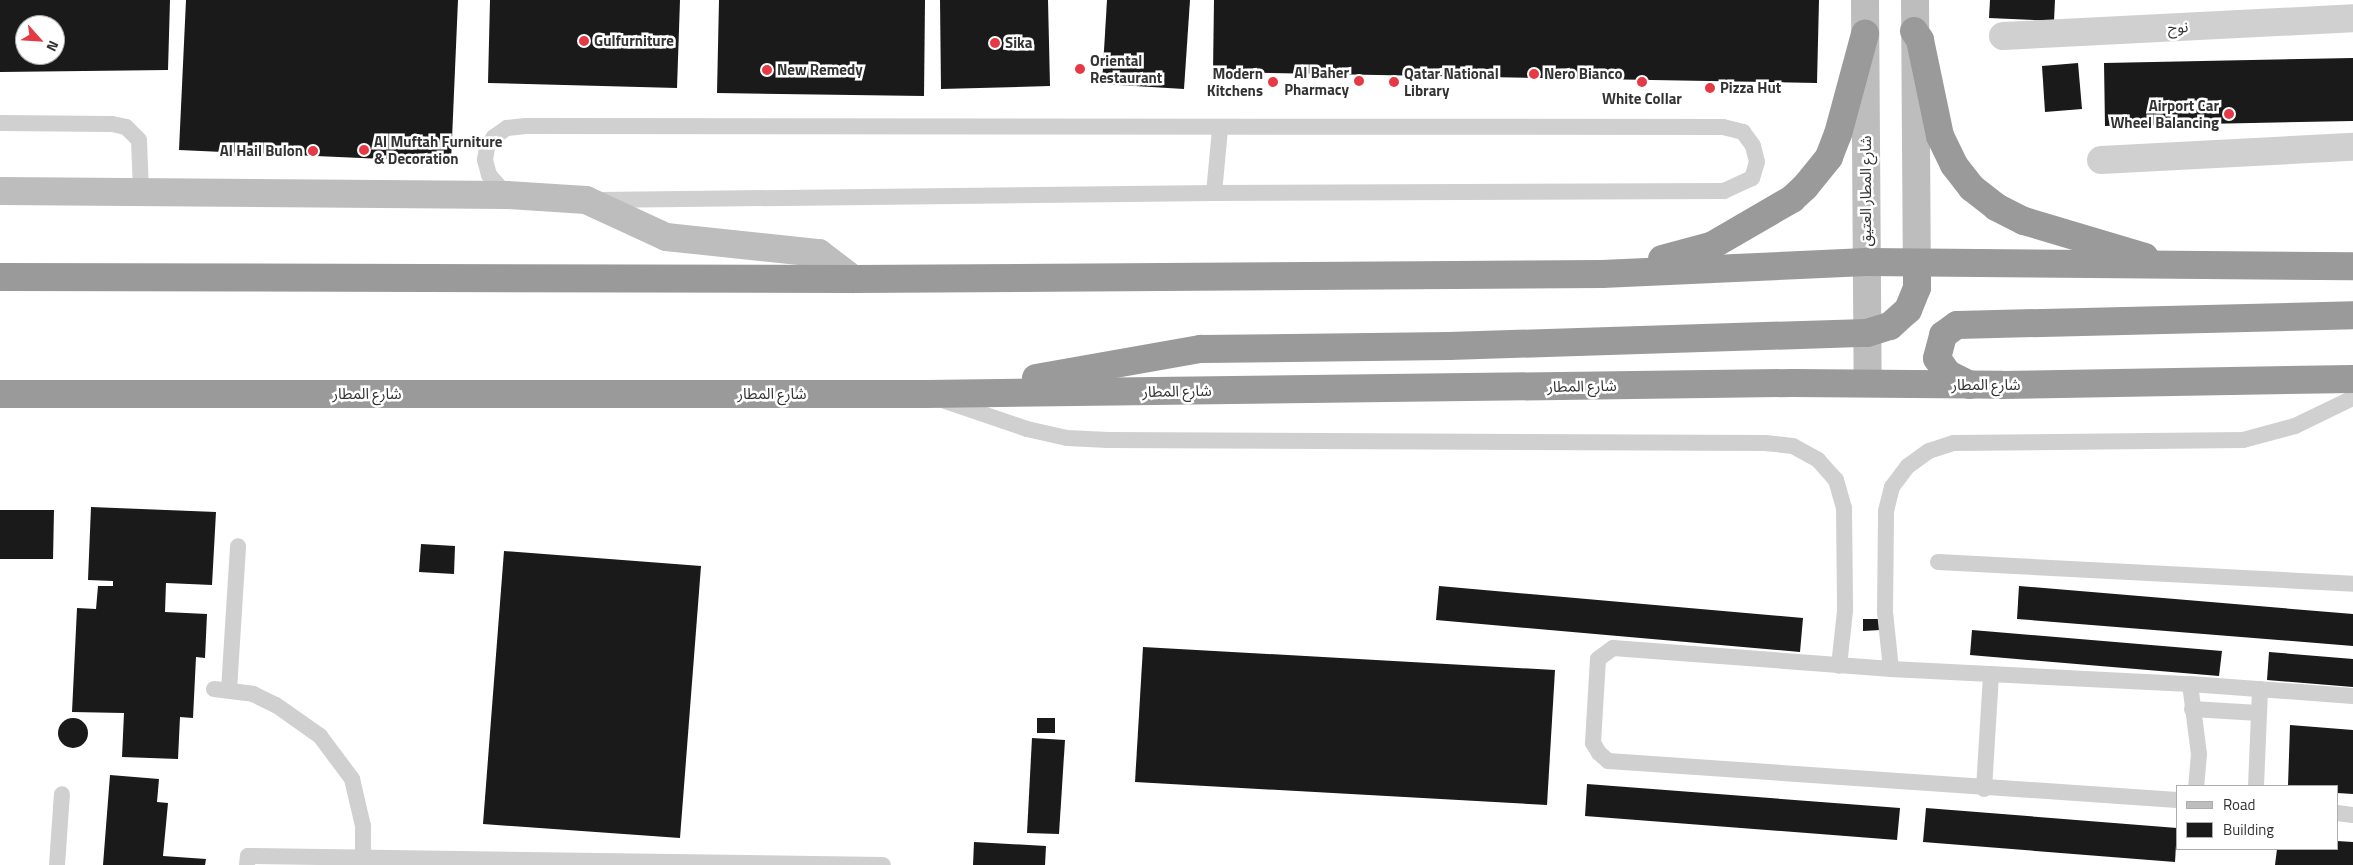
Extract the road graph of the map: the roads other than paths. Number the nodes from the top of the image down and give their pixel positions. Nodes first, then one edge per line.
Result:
1 (1866, 0) edge
2 (1915, 0) edge
3 (2246, 12) edge
4 (2353, 18) edge
5 (1914, 31) junction
6 (1865, 34) junction
7 (2003, 36) dead end
8 (0, 123) edge
9 (1220, 129) junction
10 (2353, 147) edge
11 (2101, 160) dead end
12 (0, 190) edge
13 (141, 193) junction
14 (1214, 193) junction
15 (507, 195) junction
16 (586, 200) junction
17 (1866, 262) junction
18 (1917, 264) junction
19 (2175, 266) junction
20 (2353, 266) edge
21 (1602, 274) junction
22 (0, 277) edge
23 (853, 279) junction
24 (2353, 315) edge
25 (1867, 333) junction
26 (2353, 379) edge
27 (1868, 383) junction
28 (1970, 385) junction
29 (0, 394) edge
30 (926, 394) junction
31 (2353, 398) edge
32 (238, 546) dead end
33 (1938, 562) dead end
34 (2353, 584) edge
35 (1839, 666) junction
36 (1891, 669) junction
37 (1991, 674) junction
38 (2190, 684) junction
39 (2260, 689) junction
40 (2353, 696) edge
41 (2192, 709) junction
42 (2259, 713) junction
43 (2196, 785) edge
44 (2256, 785) edge
45 (1984, 789) junction
46 (62, 794) dead end
47 (2176, 800) edge
48 (2338, 814) edge
49 (2353, 815) edge
50 (363, 858) junction
51 (57, 865) edge
52 (247, 865) edge
53 (884, 865) edge

1 - 6 street, شارع المطار العتيق
2 - 5 street
3 - 4 street, نوح
3 - 7 street, نوح
5 - 18 street
5 - 19 highway
6 - 17 street, شارع المطار العتيق
6 - 21 highway
8 - 13 lane
9 - 14 lane
9 - 14 lane
9 - 15 lane
10 - 11 street
12 - 13 street
13 - 15 street
14 - 16 lane
15 - 16 street
16 - 23 street
17 - 18 highway
17 - 21 highway
17 - 25 street, شارع المطار العتيق
18 - 19 highway
18 - 25 highway
19 - 20 highway
21 - 23 highway
22 - 23 highway
24 - 28 highway
25 - 27 street, شارع المطار العتيق
25 - 30 highway
26 - 28 highway, شارع المطار
27 - 28 highway, شارع المطار
27 - 30 highway, شارع المطار
29 - 30 highway, شارع المطار
30 - 35 lane
31 - 36 lane
32 - 50 lane
33 - 34 lane
35 - 36 lane
35 - 45 lane
36 - 37 lane
37 - 38 lane
37 - 45 lane
38 - 39 lane
38 - 41 lane
39 - 40 lane
39 - 42 lane
41 - 42 lane
41 - 43 lane
42 - 44 lane
45 - 47 lane
46 - 51 lane
48 - 49 lane
50 - 52 lane
50 - 53 lane

